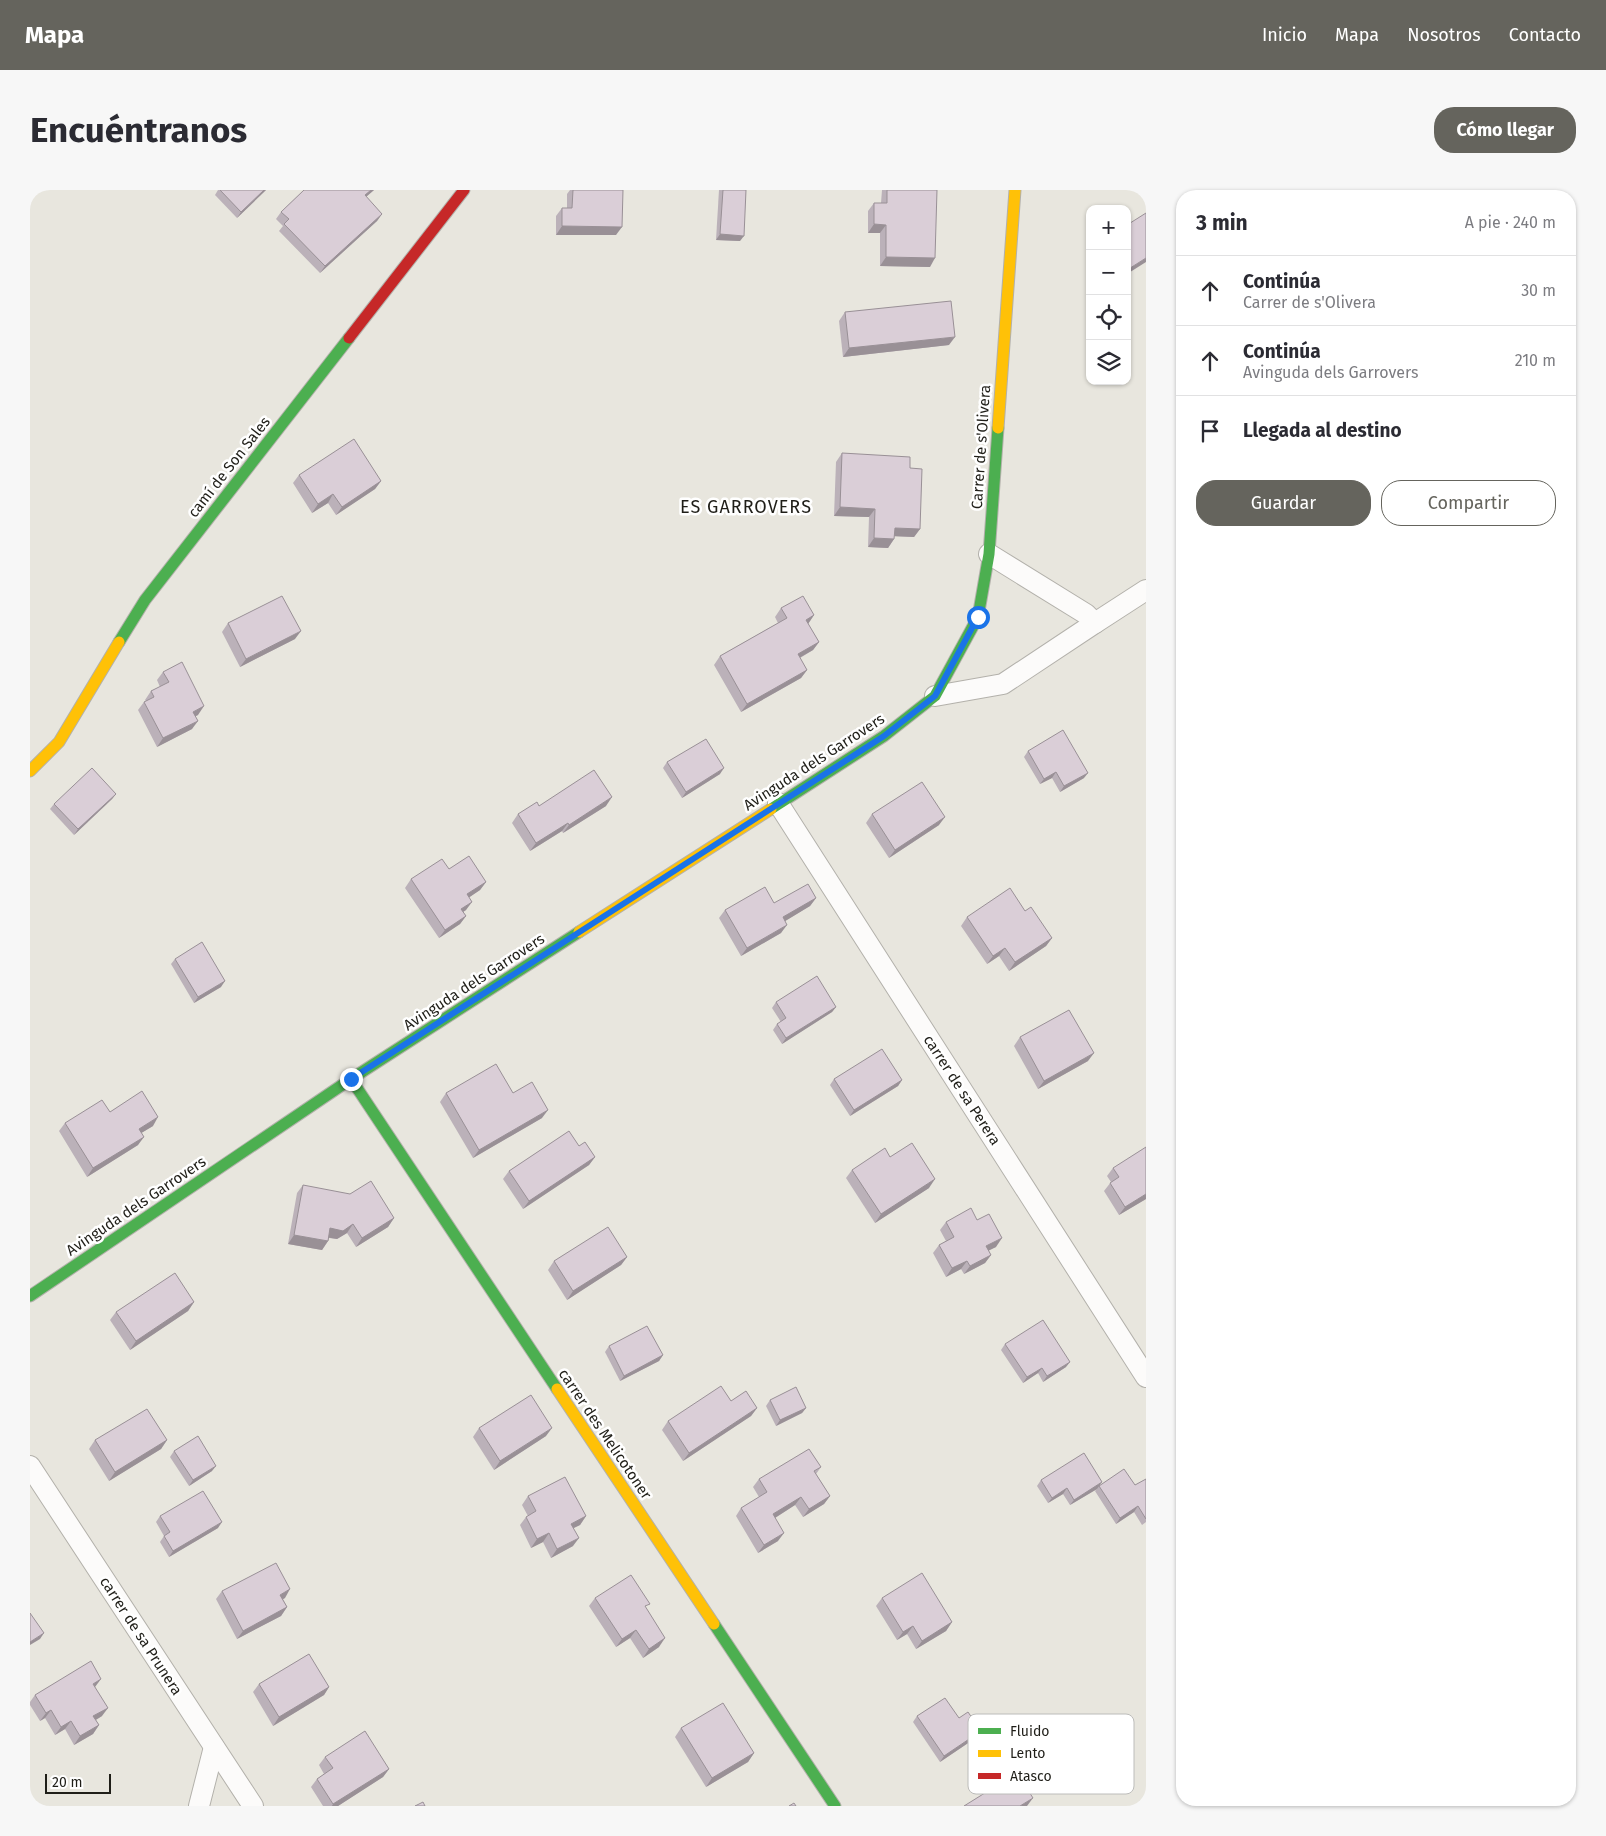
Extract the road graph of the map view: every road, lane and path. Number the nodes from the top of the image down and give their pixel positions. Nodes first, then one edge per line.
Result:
1 (464, 190) edge
2 (1015, 190) edge
3 (989, 554) junction
4 (1146, 590) edge
5 (1095, 623) junction
6 (935, 696) junction
7 (30, 771) edge
8 (778, 804) junction
9 (351, 1079) junction
10 (30, 1296) edge
11 (1146, 1377) edge
12 (30, 1466) edge
13 (214, 1747) junction
14 (199, 1806) edge
15 (253, 1806) edge
16 (835, 1806) edge

1 - 7 street, camí de Son Sales
2 - 3 street, Carrer de s'Olivera
3 - 5 street
3 - 6 street, Carrer de s'Olivera
4 - 5 street
5 - 6 street
6 - 8 street, Avinguda dels Garrovers
8 - 9 street, Avinguda dels Garrovers
8 - 11 street, carrer de sa Perera
9 - 10 street, Avinguda dels Garrovers
9 - 16 street, carrer des Melicotoner
12 - 13 street, carrer de sa Prunera
13 - 14 street
13 - 15 street, carrer de sa Prunera

